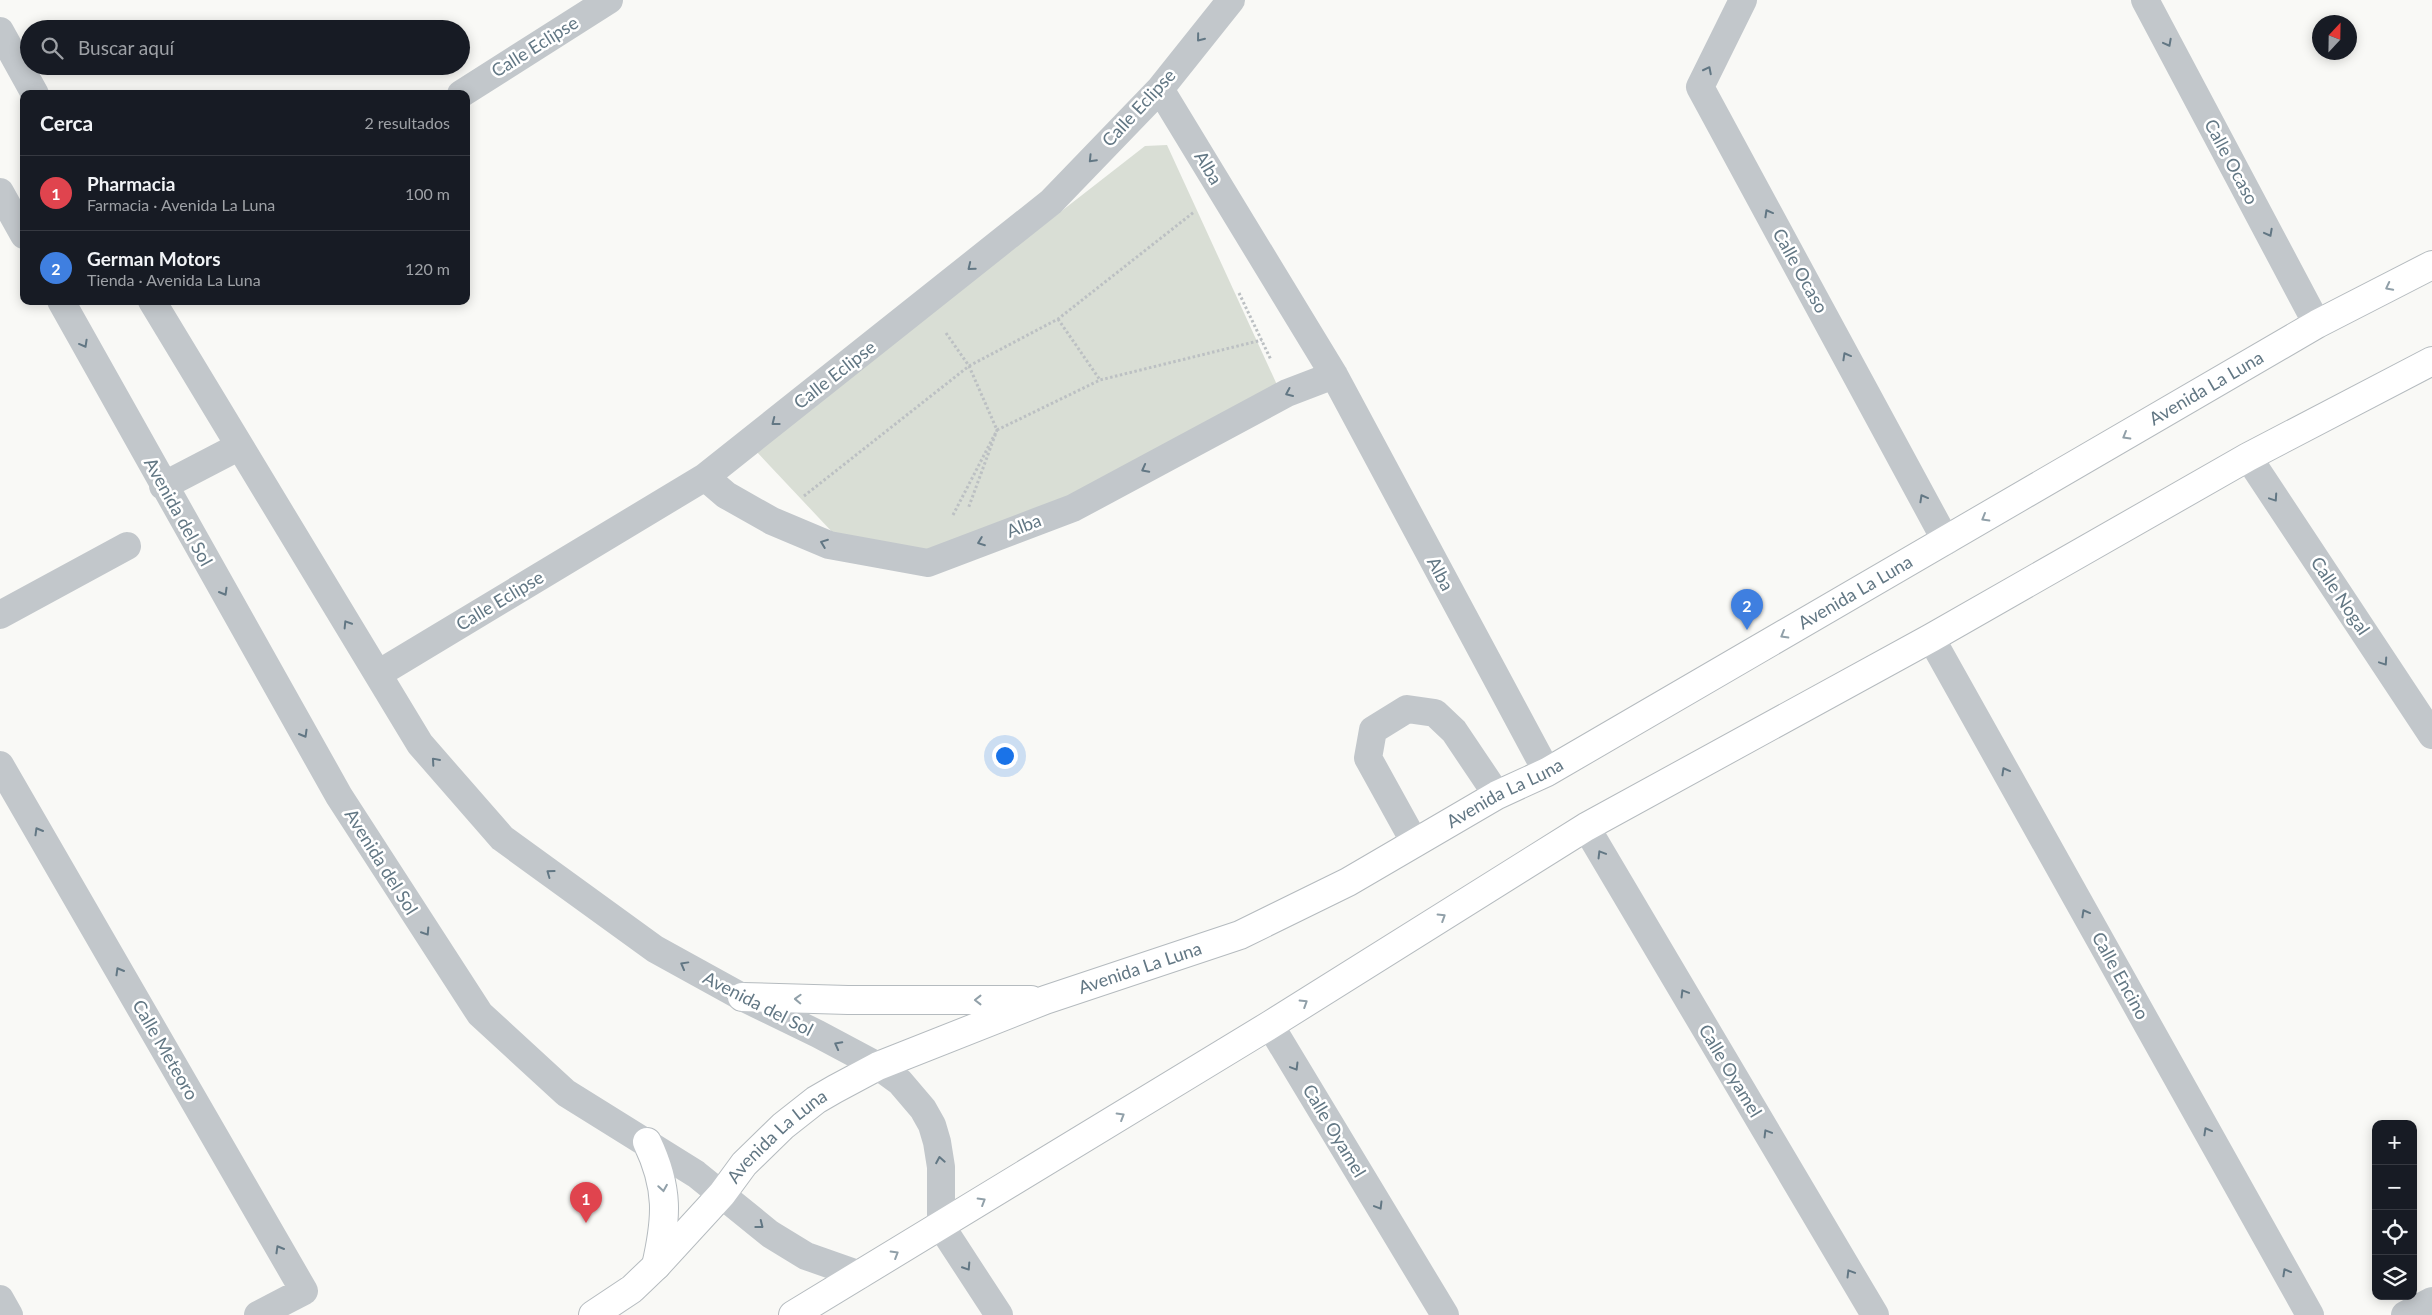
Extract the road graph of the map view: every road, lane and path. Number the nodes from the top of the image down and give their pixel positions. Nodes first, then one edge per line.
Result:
1 (609, 0) edge
2 (1231, 0) edge
3 (1743, 0) edge
4 (2145, 0) edge
5 (0, 30) edge
6 (20, 66) edge
7 (25, 75) edge
8 (1160, 89) junction
9 (34, 90) edge
10 (467, 90) edge
11 (0, 192) edge
12 (1198, 209) dead end
13 (20, 228) edge
14 (2432, 265) edge
15 (1236, 287) dead end
16 (926, 303) junction
17 (63, 305) edge
18 (154, 305) edge
19 (1058, 320) junction
20 (2318, 324) junction
21 (1262, 340) junction
22 (2432, 361) edge
23 (969, 366) junction
24 (1334, 375) junction
25 (1100, 380) junction
26 (1287, 393) junction
27 (997, 430) junction
28 (238, 447) junction
29 (2248, 457) junction
30 (706, 478) junction
31 (164, 486) junction
32 (772, 521) junction
33 (1946, 541) junction
34 (128, 546) dead end
35 (953, 553) junction
36 (928, 563) junction
37 (0, 615) edge
38 (1931, 638) junction
39 (378, 674) junction
40 (2432, 735) edge
41 (0, 765) edge
42 (1546, 772) junction
43 (1497, 795) junction
44 (1586, 827) junction
45 (1414, 843) junction
46 (742, 997) junction
47 (1045, 1000) junction
48 (1270, 1025) junction
49 (878, 1066) junction
50 (647, 1142) junction
51 (722, 1194) junction
52 (941, 1226) junction
53 (656, 1266) junction
54 (860, 1275) junction
55 (0, 1299) edge
56 (2432, 1301) edge
57 (10, 1315) edge
58 (258, 1315) edge
59 (593, 1315) edge
60 (793, 1315) edge
61 (999, 1315) edge
62 (1445, 1315) edge
63 (1875, 1315) edge
64 (2310, 1315) edge
65 (2405, 1315) edge

1 - 10 street, Calle Eclipse
2 -> 8 street, Calle Eclipse
33 -> 3 street, Calle Ocaso
4 -> 20 street, Calle Ocaso
5 - 6 street
7 - 9 street
8 -> 16 street, Calle Eclipse
8 - 24 street, Alba
11 - 13 street
12 - 19 path
14 -> 20 main road, Avenida La Luna
15 - 21 path
16 - 23 path
16 -> 30 street, Calle Eclipse
17 -> 31 street, Avenida del Sol
18 - 28 street, Avenida del Sol
19 - 23 path
19 - 25 path
20 -> 33 main road, Avenida La Luna
21 - 25 path
21 - 26 path
22 - 29 main road
23 - 27 path
23 - 32 path
24 -> 26 street, Alba
24 - 42 street, Alba
25 - 27 path
26 -> 35 street, Alba
27 - 35 path
27 - 36 path
28 - 31 street
39 -> 28 street, Avenida del Sol
29 - 38 main road
29 -> 40 street, Calle Nogal
30 - 32 street
30 - 39 street, Calle Eclipse
31 -> 50 street, Avenida del Sol
36 -> 32 street
33 -> 42 main road, Avenida La Luna
34 - 37 street
35 - 36 street, Alba
38 - 44 main road
64 -> 38 street, Calle Encino
46 -> 39 street, Avenida del Sol
58 -> 41 street, Calle Meteoro
42 - 43 main road, Avenida La Luna
43 - 45 main road, Avenida La Luna
43 - 45 street
48 -> 44 main road
63 -> 44 street, Calle Oyamel
45 - 47 main road, Avenida La Luna
47 -> 46 main road
49 -> 46 street, Avenida del Sol
47 - 49 main road, Avenida La Luna
52 -> 48 main road
48 -> 62 street, Calle Oyamel
49 - 51 main road, Avenida La Luna
52 -> 49 street, Avenida del Sol
50 - 51 street, Avenida del Sol
50 -> 53 main road
51 - 53 main road, Avenida La Luna
51 -> 54 street, Avenida del Sol
54 -> 52 main road
52 -> 61 street
53 - 59 main road, Avenida La Luna
54 - 60 main road
55 - 57 street
56 - 65 street

